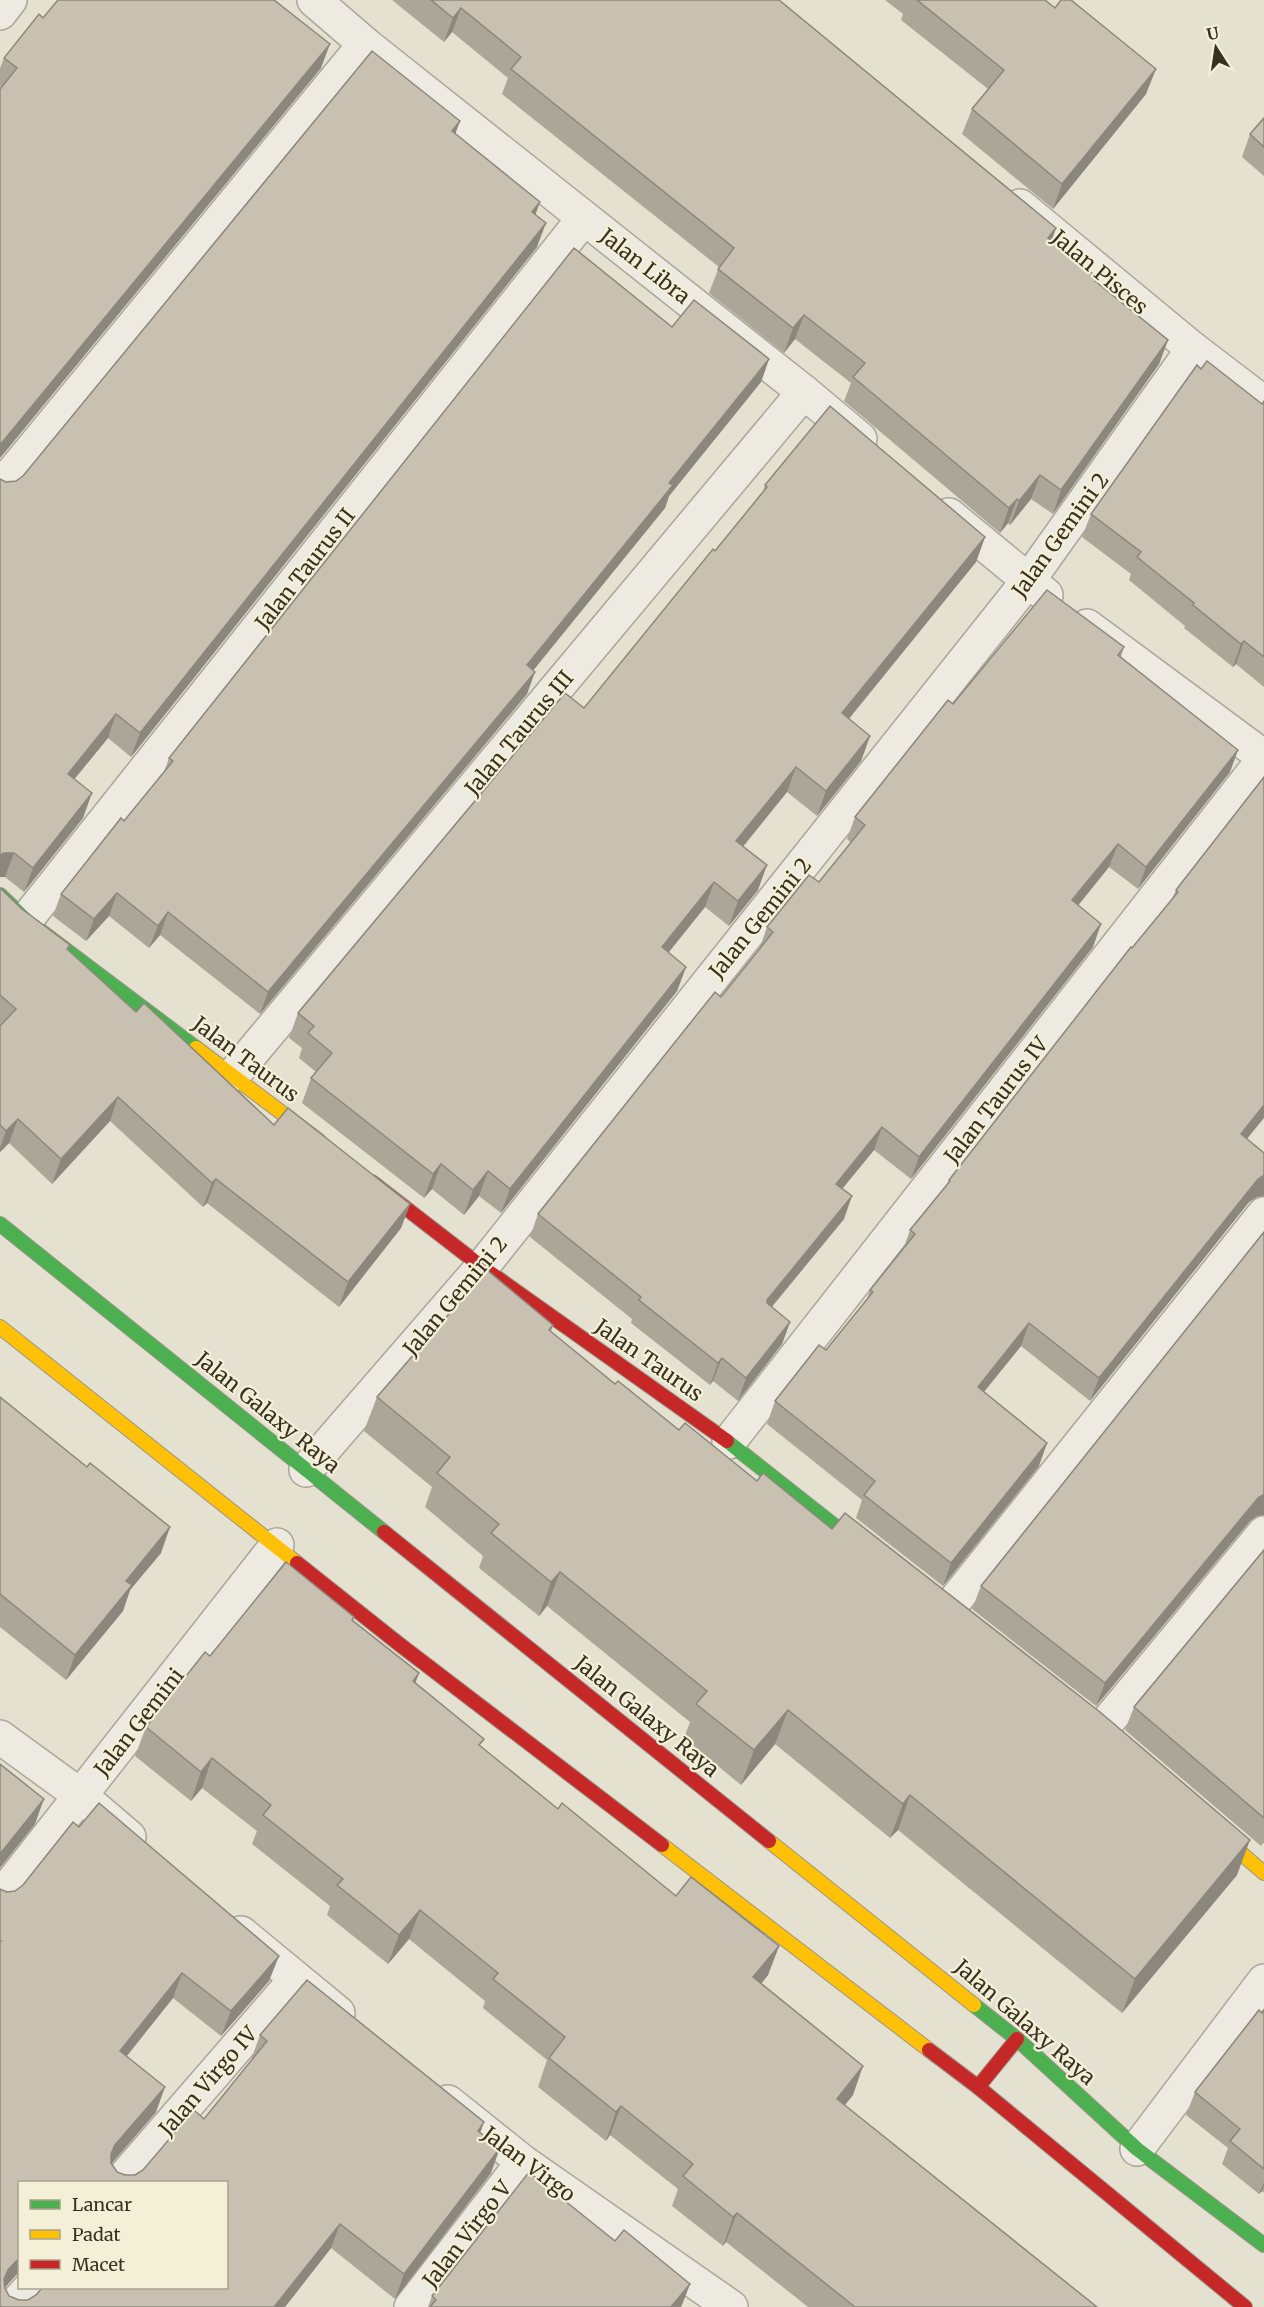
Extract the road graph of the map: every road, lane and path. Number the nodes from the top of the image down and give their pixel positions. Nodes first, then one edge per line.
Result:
1 (10, 0) edge
2 (314, 0) edge
3 (0, 13) edge
4 (365, 44) junction
5 (1000, 190) edge
6 (584, 218) junction
7 (1192, 349) junction
8 (804, 392) junction
9 (1260, 392) edge
10 (884, 460) edge
11 (0, 488) edge
12 (929, 498) edge
13 (1028, 581) junction
14 (1264, 758) edge
15 (0, 895) edge
16 (26, 920) junction
17 (234, 1074) junction
18 (326, 1146) edge
19 (362, 1174) edge
20 (1264, 1214) edge
21 (0, 1224) edge
22 (482, 1268) junction
23 (0, 1327) edge
24 (729, 1442) junction
25 (306, 1470) junction
26 (1264, 1533) edge
27 (277, 1545) junction
28 (879, 1561) edge
29 (945, 1613) edge
30 (1099, 1732) edge
31 (0, 1737) edge
32 (81, 1796) junction
33 (1203, 1821) edge
34 (152, 1857) edge
35 (1264, 1873) edge
36 (0, 1898) edge
37 (215, 1910) edge
38 (296, 1979) junction
39 (1264, 1981) edge
40 (359, 2030) edge
41 (1017, 2039) junction
42 (423, 2082) edge
43 (978, 2087) junction
44 (1137, 2149) junction
45 (523, 2162) junction
46 (121, 2181) edge
47 (1264, 2245) edge
48 (29, 2289) edge
49 (13, 2307) edge
50 (411, 2307) edge
51 (731, 2307) edge
52 (1245, 2307) edge

1 - 3 street
2 - 4 street, Jalan Libra
4 - 6 street, Jalan Libra
4 - 11 street
5 - 7 street, Jalan Pisces
6 - 8 street, Jalan Libra
6 - 16 street, Jalan Taurus II
7 - 9 street, Jalan Pisces
7 - 13 street, Jalan Gemini 2
8 - 10 street, Jalan Libra
8 - 17 street, Jalan Taurus III
12 - 13 street
13 - 14 street
13 - 22 street, Jalan Gemini 2
14 - 24 street, Jalan Taurus IV
15 - 16 street, Jalan Taurus
16 - 17 street, Jalan Taurus
17 - 18 street, Jalan Taurus
19 - 22 street, Jalan Taurus
20 - 29 street
21 - 25 street, Jalan Galaxy Raya
22 - 24 street, Jalan Taurus
22 - 25 street, Jalan Gemini 2
23 - 27 street
24 - 28 street, Jalan Taurus
25 - 41 street, Jalan Galaxy Raya
26 - 30 street
27 - 32 street, Jalan Gemini
27 - 43 street
31 - 32 street
32 - 34 street
32 - 36 street, Jalan Gemini
33 - 35 street
37 - 38 street
38 - 40 street
38 - 46 street, Jalan Virgo IV
39 - 44 street
41 - 43 street
41 - 44 street, Jalan Galaxy Raya
42 - 45 street, Jalan Virgo
43 - 52 street
44 - 47 street, Jalan Galaxy Raya
45 - 50 street, Jalan Virgo V
45 - 51 street, Jalan Virgo
48 - 49 street

